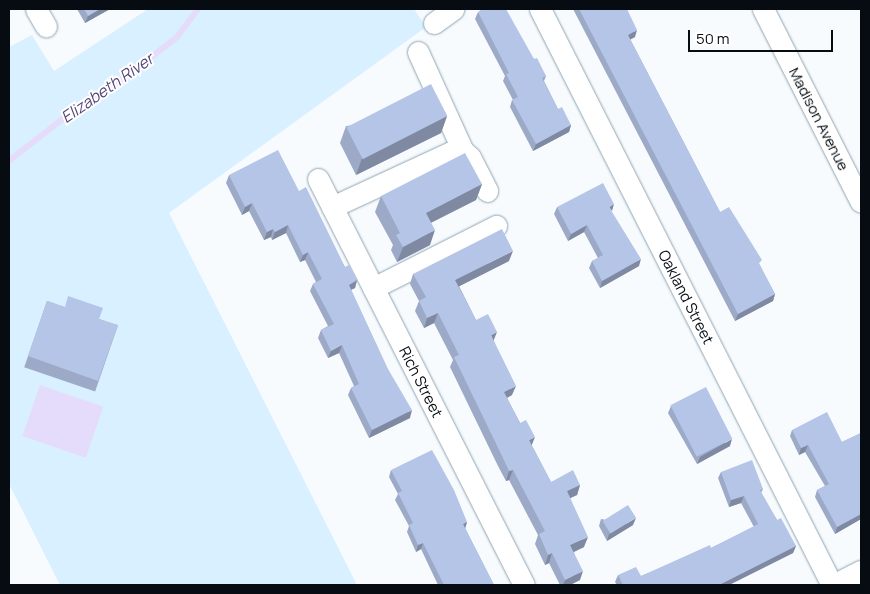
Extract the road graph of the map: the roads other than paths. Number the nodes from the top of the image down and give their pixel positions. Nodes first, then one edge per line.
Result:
1 (453, 9) edge
2 (540, 9) edge
3 (763, 9) edge
4 (434, 23) dead end
5 (418, 52) dead end
6 (463, 151) junction
7 (318, 179) dead end
8 (488, 191) dead end
9 (861, 202) edge
10 (332, 207) junction
11 (496, 226) dead end
12 (373, 288) junction
13 (860, 574) edge
14 (524, 585) edge
15 (832, 585) edge

1 - 4 street
2 - 15 street, Oakland Street
3 - 9 street, Madison Avenue
5 - 6 street
6 - 8 street
6 - 10 street
7 - 10 street, Rich Street
10 - 12 street, Rich Street
11 - 12 street
12 - 14 street, Rich Street
13 - 15 street

